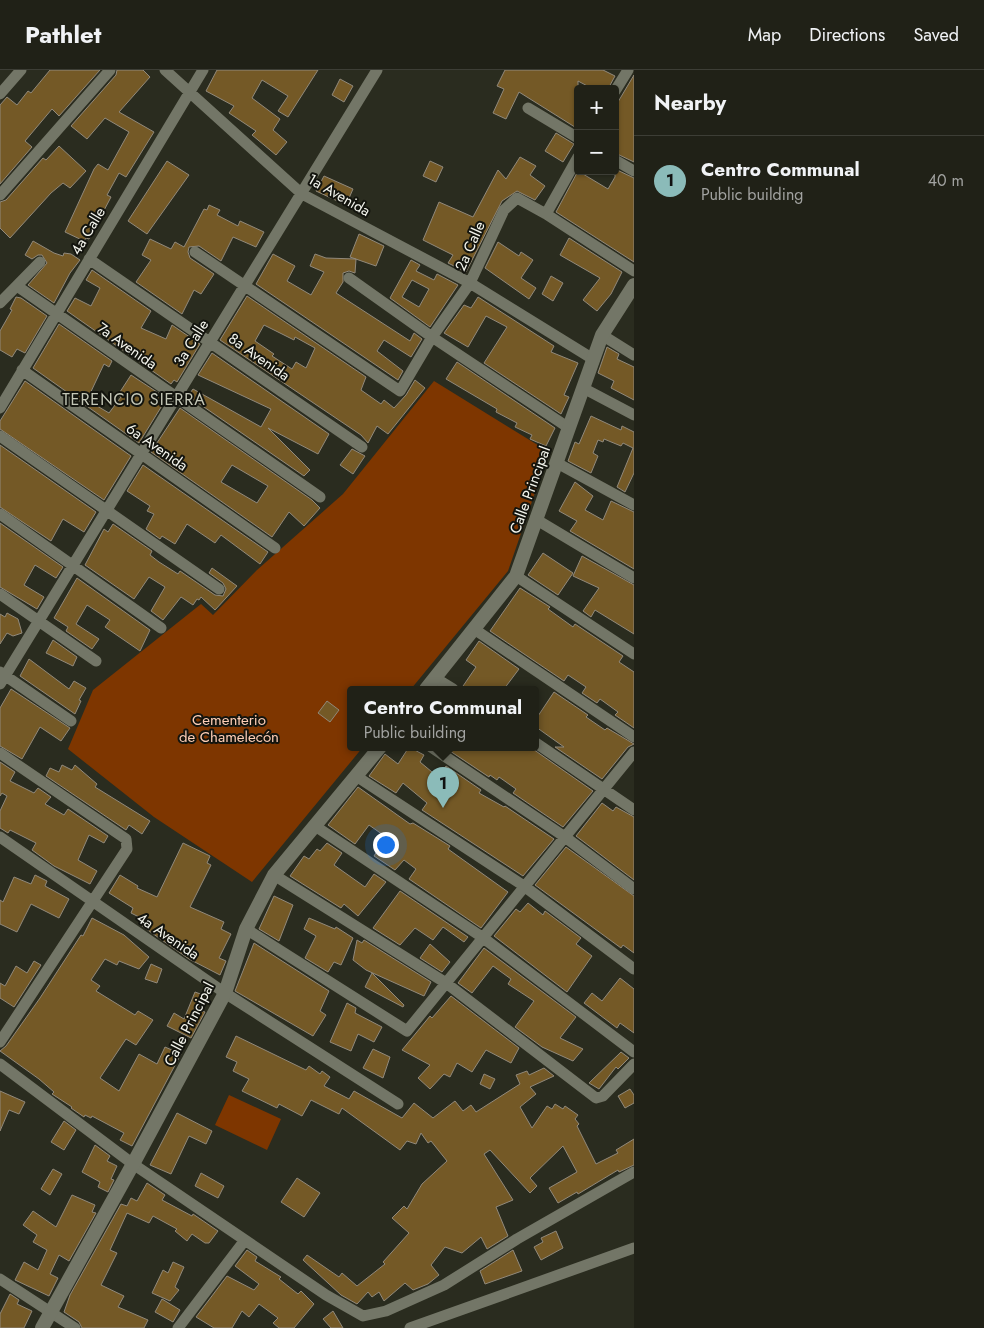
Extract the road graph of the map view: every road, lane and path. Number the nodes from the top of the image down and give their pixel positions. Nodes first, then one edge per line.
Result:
1 (21, 70) edge
2 (110, 70) edge
3 (165, 70) edge
4 (203, 70) edge
5 (377, 70) edge
6 (628, 72) edge
7 (619, 85) edge
8 (190, 91) junction
9 (0, 94) edge
10 (528, 108) dead end
11 (574, 136) edge
12 (619, 162) edge
13 (574, 164) edge
14 (634, 171) edge
15 (302, 194) junction
16 (0, 196) edge
17 (546, 214) junction
18 (195, 252) dead end
19 (89, 259) junction
20 (40, 262) dead end
21 (634, 271) edge
22 (349, 278) dead end
23 (470, 283) junction
24 (634, 285) edge
25 (16, 286) junction
26 (246, 286) junction
27 (0, 303) edge
28 (57, 314) junction
29 (602, 335) junction
30 (432, 337) junction
31 (210, 341) junction
32 (634, 355) edge
33 (593, 359) junction
34 (22, 370) junction
35 (584, 388) junction
36 (175, 398) junction
37 (0, 408) edge
38 (634, 414) edge
39 (569, 428) junction
40 (0, 436) edge
41 (362, 447) dead end
42 (141, 454) junction
43 (557, 463) junction
44 (320, 497) dead end
45 (634, 505) edge
46 (107, 510) junction
47 (0, 514) edge
48 (537, 520) junction
49 (275, 548) dead end
50 (72, 566) junction
51 (516, 576) junction
52 (634, 578) edge
53 (219, 589) dead end
54 (0, 594) edge
55 (37, 620) junction
56 (160, 628) dead end
57 (474, 629) junction
58 (634, 654) edge
59 (96, 661) dead end
60 (2, 677) edge
61 (435, 678) junction
62 (428, 686) edge
63 (448, 686) edge
64 (71, 721) dead end
65 (634, 737) edge
66 (539, 745) edge
67 (377, 751) edge
68 (438, 751) edge
69 (634, 752) edge
70 (0, 753) edge
71 (356, 776) junction
72 (605, 788) junction
73 (634, 810) edge
74 (315, 826) junction
75 (565, 836) junction
76 (0, 837) edge
77 (274, 875) junction
78 (524, 886) junction
79 (634, 889) edge
80 (91, 902) junction
81 (246, 929) junction
82 (482, 937) junction
83 (634, 969) edge
84 (446, 983) junction
85 (225, 993) junction
86 (0, 1042) edge
87 (634, 1052) edge
88 (0, 1064) edge
89 (634, 1064) edge
90 (398, 1104) dead end
91 (134, 1164) junction
92 (634, 1172) edge
93 (245, 1240) junction
94 (633, 1247) edge
95 (0, 1279) edge
96 (51, 1313) junction
97 (42, 1328) edge
98 (76, 1328) edge
99 (178, 1328) edge
100 (410, 1328) edge

1 - 9 street
2 - 16 street
3 - 8 street, 1a Avenida
4 - 8 street, 4a Calle
5 - 15 street, 3a Calle
6 - 7 street
8 - 15 street, 1a Avenida
8 - 19 street, 4a Calle
10 - 11 street
12 - 14 street
13 - 17 street
15 - 23 street, 1a Avenida
15 - 26 street, 3a Calle
17 - 21 street
17 - 23 street, 2a Calle
18 - 26 street
19 - 28 street, 4a Calle
19 - 31 street, 8a Avenida
20 - 25 street
22 - 30 street
23 - 30 street, 2a Calle
23 - 33 street, 1a Avenida
24 - 29 street, Calle Principal
25 - 27 street
25 - 28 street, 7a Avenida
26 - 30 street, 2a Calle
26 - 31 street, 3a Calle
28 - 34 street, 4a Calle
28 - 36 street, 7a Avenida
29 - 32 street
29 - 33 street, Calle Principal
30 - 39 street
31 - 36 street, 3a Calle
31 - 41 street, 8a Avenida
33 - 35 street, Calle Principal
34 - 37 street, 4a Calle
34 - 42 street, 6a Avenida
35 - 38 street
35 - 39 street, Calle Principal
36 - 42 street, 3a Calle
36 - 44 street, 7a Avenida
39 - 43 street, Calle Principal
40 - 46 street
42 - 46 street, 3a Calle
42 - 49 street, 6a Avenida
43 - 45 street
43 - 48 street, Calle Principal
46 - 50 street, 3a Calle
46 - 53 street
47 - 50 street
48 - 51 street, Calle Principal
48 - 52 street
50 - 55 street, 3a Calle
50 - 56 street
51 - 57 street, Calle Principal
51 - 58 street
54 - 55 street
55 - 59 street
55 - 60 street, 3a Calle
57 - 61 street, Calle Principal
57 - 65 street
60 - 64 street
61 - 62 street, Calle Principal
61 - 63 street
66 - 72 street
67 - 71 street, Calle Principal
68 - 75 street
69 - 72 street
70 - 80 street
71 - 74 street, Calle Principal
71 - 78 street
72 - 73 street
72 - 75 street
74 - 77 street, Calle Principal
74 - 82 street
75 - 78 street
75 - 79 street
76 - 80 street, 4a Avenida
77 - 81 street, Calle Principal
77 - 84 street
78 - 82 street
78 - 83 street
80 - 85 street, 4a Avenida
80 - 86 street
81 - 84 street
81 - 85 street, Calle Principal
82 - 84 street
82 - 87 street
84 - 89 street
85 - 90 street, 4a Avenida
85 - 91 street, Calle Principal
88 - 91 street
91 - 93 street
91 - 96 street, Calle Principal
92 - 93 street
93 - 99 street
94 - 100 street
95 - 96 street
96 - 97 street, Calle Principal
96 - 98 street

